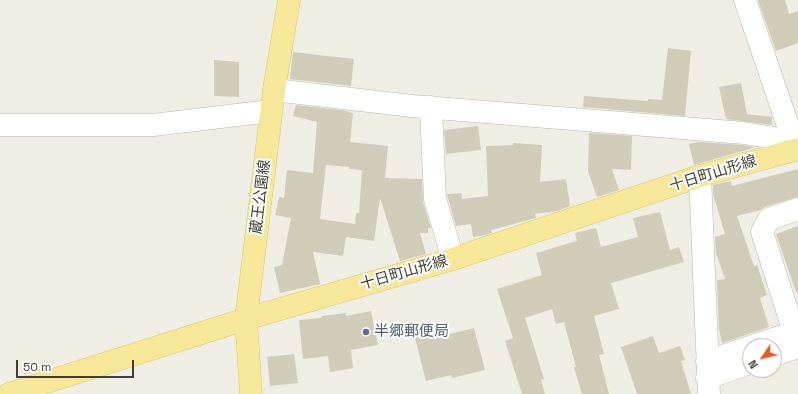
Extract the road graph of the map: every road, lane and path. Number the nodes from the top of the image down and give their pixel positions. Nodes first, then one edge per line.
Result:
1 (289, 0) edge
2 (745, 0) edge
3 (274, 90) junction
4 (431, 107) junction
5 (271, 111) junction
6 (0, 125) edge
7 (797, 149) edge
8 (700, 176) junction
9 (798, 209) edge
10 (453, 259) junction
11 (246, 319) junction
12 (797, 337) edge
13 (782, 340) edge
14 (782, 349) edge
15 (742, 353) edge
16 (742, 366) edge
17 (708, 378) edge
18 (9, 394) edge
19 (250, 394) edge

1 - 3 main road, 蔵王公園線
2 - 7 street
3 - 4 street
3 - 5 main road, 蔵王公園線
4 - 7 street
4 - 10 street
5 - 6 street
5 - 11 main road, 蔵王公園線
7 - 8 main road, 十日町山形線
8 - 10 main road, 十日町山形線
8 - 17 street
9 - 12 street
10 - 11 main road, 十日町山形線
11 - 18 main road, 十日町山形線
11 - 19 main road, 蔵王公園線
12 - 13 street
12 - 14 street
15 - 17 street
16 - 17 street

